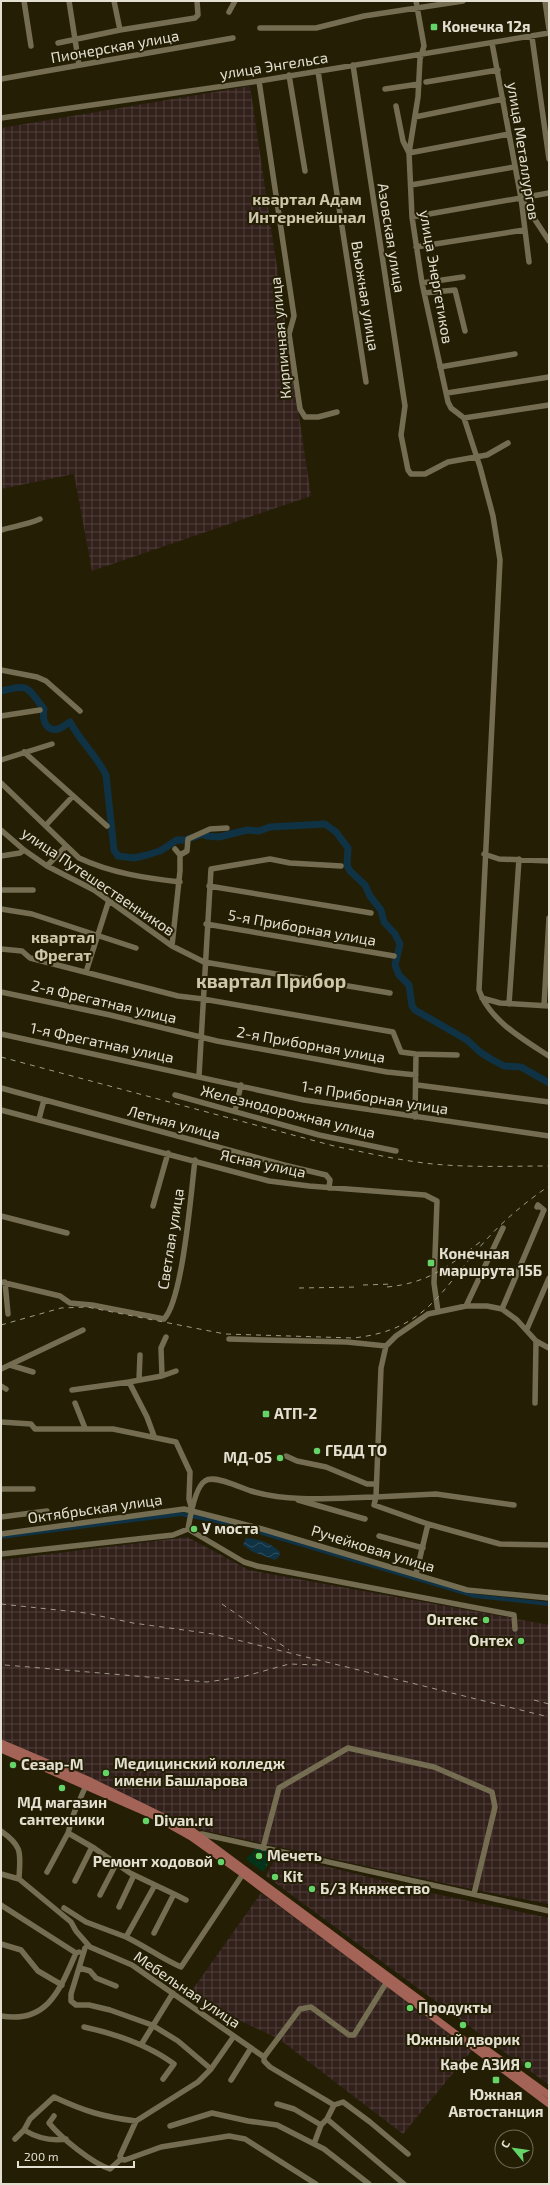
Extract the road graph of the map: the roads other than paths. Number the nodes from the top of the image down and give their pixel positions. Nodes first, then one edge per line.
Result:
1 (24, 1) edge
2 (69, 1) edge
3 (114, 1) edge
4 (197, 1) edge
5 (236, 1) edge
6 (416, 1) edge
7 (463, 1) edge
8 (545, 1) edge
9 (418, 9) junction
10 (229, 12) dead end
11 (260, 28) dead end
12 (549, 29) edge
13 (120, 30) junction
14 (549, 33) edge
15 (532, 37) junction
16 (233, 38) dead end
17 (75, 40) junction
18 (58, 43) dead end
19 (492, 43) junction
20 (31, 46) dead end
21 (424, 53) junction
22 (79, 65) junction
23 (353, 65) junction
24 (498, 70) junction
25 (318, 71) junction
26 (289, 76) junction
27 (1, 79) edge
28 (258, 81) junction
29 (426, 82) dead end
30 (419, 84) junction
31 (385, 89) dead end
32 (503, 99) junction
33 (396, 106) dead end
34 (415, 117) junction
35 (1, 118) edge
36 (509, 134) junction
37 (410, 153) junction
38 (549, 160) edge
39 (514, 167) junction
40 (305, 171) dead end
41 (411, 185) junction
42 (547, 193) edge
43 (521, 198) junction
44 (549, 199) edge
45 (412, 217) junction
46 (524, 230) junction
47 (549, 241) edge
48 (416, 247) junction
49 (529, 262) dead end
50 (463, 277) dead end
51 (422, 283) junction
52 (424, 293) junction
53 (465, 331) dead end
54 (515, 354) dead end
55 (440, 367) junction
56 (549, 377) edge
57 (366, 382) dead end
58 (447, 393) junction
59 (549, 405) edge
60 (337, 412) dead end
61 (464, 418) junction
62 (508, 443) dead end
63 (476, 456) junction
64 (40, 519) dead end
65 (1, 530) edge
66 (1, 670) edge
67 (40, 710) dead end
68 (80, 711) dead end
69 (1, 716) edge
70 (52, 744) dead end
71 (24, 752) junction
72 (1, 760) edge
73 (1, 783) edge
74 (73, 796) junction
75 (46, 825) junction
76 (107, 826) dead end
77 (227, 828) dead end
78 (1, 830) edge
79 (66, 846) junction
80 (175, 849) dead end
81 (24, 850) junction
82 (484, 854) junction
83 (180, 855) junction
84 (1, 856) edge
85 (519, 859) junction
86 (549, 861) edge
87 (47, 866) junction
88 (341, 866) dead end
89 (180, 882) junction
90 (209, 886) junction
91 (1, 890) edge
92 (34, 890) dead end
93 (109, 900) junction
94 (1, 909) edge
95 (372, 913) dead end
96 (549, 918) edge
97 (206, 924) junction
98 (97, 936) junction
99 (172, 946) junction
100 (136, 948) dead end
101 (1, 949) edge
102 (394, 956) dead end
103 (204, 962) junction
104 (86, 972) junction
105 (1, 992) edge
106 (390, 993) dead end
107 (482, 998) junction
108 (203, 999) junction
109 (509, 1004) junction
110 (547, 1006) edge
111 (1, 1034) edge
112 (202, 1037) junction
113 (416, 1054) junction
114 (457, 1055) dead end
115 (549, 1056) edge
116 (416, 1075) junction
117 (199, 1076) junction
118 (241, 1085) junction
119 (417, 1085) junction
120 (1, 1088) edge
121 (175, 1095) dead end
122 (44, 1100) junction
123 (549, 1102) edge
124 (1, 1110) edge
125 (235, 1112) junction
126 (415, 1117) junction
127 (39, 1119) junction
128 (549, 1136) edge
129 (396, 1151) dead end
130 (168, 1153) junction
131 (195, 1160) junction
132 (329, 1188) junction
133 (153, 1206) dead end
134 (537, 1207) dead end
135 (1, 1216) edge
136 (503, 1228) dead end
137 (67, 1233) dead end
138 (549, 1278) edge
139 (3, 1282) edge
140 (466, 1306) junction
141 (502, 1309) junction
142 (438, 1312) junction
143 (8, 1314) dead end
144 (527, 1329) junction
145 (83, 1330) dead end
146 (166, 1337) dead end
147 (229, 1339) dead end
148 (536, 1341) junction
149 (386, 1346) junction
150 (549, 1348) edge
151 (140, 1355) dead end
152 (10, 1365) junction
153 (1, 1369) edge
154 (176, 1371) dead end
155 (34, 1372) dead end
156 (162, 1376) junction
157 (139, 1380) junction
158 (129, 1382) junction
159 (72, 1390) dead end
160 (75, 1403) dead end
161 (535, 1403) dead end
162 (1, 1422) edge
163 (85, 1428) junction
164 (154, 1436) junction
165 (286, 1456) dead end
166 (376, 1484) junction
167 (1, 1489) edge
168 (33, 1489) dead end
169 (376, 1497) junction
170 (295, 1499) junction
171 (514, 1505) dead end
172 (47, 1511) dead end
173 (192, 1511) junction
174 (1, 1518) edge
175 (365, 1519) dead end
176 (428, 1524) junction
177 (188, 1529) junction
178 (1, 1534) edge
179 (379, 1536) dead end
180 (549, 1545) edge
181 (423, 1548) junction
182 (1, 1554) edge
183 (416, 1574) junction
184 (549, 1598) edge
185 (515, 1629) dead end
186 (2, 1748) edge
187 (87, 1783) junction
188 (1, 1831) edge
189 (68, 1833) junction
190 (199, 1835) junction
191 (191, 1837) junction
192 (92, 1847) junction
193 (263, 1848) junction
194 (116, 1864) junction
195 (245, 1871) junction
196 (47, 1872) dead end
197 (1, 1874) edge
198 (134, 1875) junction
199 (18, 1879) junction
200 (75, 1881) dead end
201 (155, 1885) junction
202 (174, 1894) junction
203 (474, 1894) junction
204 (100, 1895) dead end
205 (186, 1900) dead end
206 (1, 1905) edge
207 (119, 1907) dead end
208 (64, 1908) dead end
209 (549, 1911) edge
210 (154, 1933) dead end
211 (126, 1937) junction
212 (1, 1944) edge
213 (87, 1948) junction
214 (76, 1953) junction
215 (80, 1968) junction
216 (389, 1979) junction
217 (62, 1985) junction
218 (116, 1986) dead end
219 (173, 1993) junction
220 (1, 2016) edge
221 (152, 2025) junction
222 (84, 2027) dead end
223 (234, 2036) junction
224 (141, 2045) junction
225 (251, 2048) junction
226 (264, 2057) junction
227 (210, 2069) junction
228 (163, 2079) dead end
229 (231, 2080) dead end
230 (549, 2095) edge
231 (277, 2104) dead end
232 (549, 2104) edge
233 (334, 2105) junction
234 (54, 2116) dead end
235 (327, 2119) junction
236 (136, 2121) junction
237 (321, 2125) junction
238 (170, 2126) dead end
239 (24, 2130) junction
240 (66, 2138) junction
241 (15, 2139) dead end
242 (314, 2144) junction
243 (408, 2154) dead end
244 (121, 2159) junction
245 (316, 2184) edge
246 (369, 2184) edge
247 (404, 2184) edge

1 - 20 street
2 - 17 street
3 - 13 street
4 - 13 street
5 - 10 street
6 - 9 street, улица Энергетиков
7 - 9 street
8 - 12 street
9 - 11 street
9 - 21 street, улица Энергетиков
13 - 17 street
14 - 15 street, улица Энгельса
15 - 19 street, улица Энгельса
15 - 38 street
16 - 22 street, Пионерская улица
17 - 18 street
17 - 22 street
19 - 21 street, улица Энгельса
19 - 24 street, улица Металлургов
21 - 23 street, улица Энгельса
21 - 30 street, улица Энергетиков
22 - 27 street, Пионерская улица
23 - 25 street, улица Энгельса
23 - 63 street, Азовская улица
24 - 29 street
24 - 32 street, улица Металлургов
25 - 26 street, улица Энгельса
25 - 57 street, Вьюжная улица
26 - 28 street, улица Энгельса
26 - 40 street
28 - 35 street, улица Энгельса
28 - 60 street, Кирпичная улица
30 - 31 street
30 - 34 street, улица Энергетиков
32 - 34 street
32 - 36 street, улица Металлургов
33 - 37 street
34 - 37 street, улица Энергетиков
36 - 37 street
36 - 39 street, улица Металлургов
37 - 41 street, улица Энергетиков
39 - 41 street
39 - 43 street, улица Металлургов
41 - 45 street, улица Энергетиков
42 - 43 street
42 - 44 street
43 - 45 street
43 - 46 street, улица Металлургов
43 - 47 street
45 - 48 street, улица Энергетиков
46 - 48 street
46 - 49 street, улица Металлургов
48 - 51 street, улица Энергетиков
50 - 51 street
51 - 52 street, улица Энергетиков
52 - 53 street
52 - 55 street, улица Энергетиков
54 - 55 street
55 - 58 street, улица Энергетиков
56 - 58 street
58 - 61 street, улица Энергетиков
59 - 61 street
61 - 63 street, улица Энергетиков
62 - 63 street
63 - 82 street, улица Энергетиков
64 - 65 street
66 - 68 street
67 - 69 street
70 - 71 street
71 - 72 street
71 - 74 street
73 - 75 street
74 - 75 street
74 - 76 street
75 - 79 street
77 - 83 street
78 - 81 street, улица Путешественников
79 - 87 street
79 - 89 street
80 - 83 street
81 - 84 street
81 - 87 street, улица Путешественников
82 - 85 street
82 - 107 street, улица Энергетиков
83 - 89 street
85 - 86 street
85 - 109 street
87 - 93 street, улица Путешественников
88 - 90 street
89 - 99 street
90 - 95 street
90 - 97 street
91 - 92 street
93 - 98 street
93 - 99 street, улица Путешественников
94 - 98 street
96 - 110 street
97 - 102 street, 5-я Приборная улица
97 - 103 street
98 - 100 street
98 - 104 street
99 - 103 street, улица Путешественников
101 - 104 street
103 - 106 street, улица Путешественников
103 - 108 street
104 - 108 street
105 - 112 street, 2-я Фрегатная улица
107 - 109 street
107 - 115 street
108 - 112 street
108 - 113 street
109 - 110 street
111 - 117 street, 1-я Фрегатная улица
112 - 116 street, 2-я Приборная улица
112 - 117 street
113 - 114 street
113 - 116 street
116 - 119 street
117 - 118 street, 1-я Приборная улица
118 - 125 street
118 - 126 street, 1-я Приборная улица
119 - 123 street
119 - 126 street
120 - 122 street, Летняя улица
121 - 125 street, Железнодорожная улица
122 - 127 street
122 - 132 street, Летняя улица
124 - 127 street, Ясная улица
125 - 129 street, Железнодорожная улица
126 - 128 street, 1-я Приборная улица
127 - 130 street, Ясная улица
130 - 131 street, Ясная улица
130 - 133 street
131 - 132 street, Ясная улица
131 - 139 street, Светлая улица
132 - 142 street, Ясная улица
134 - 141 street
135 - 137 street
136 - 140 street
138 - 144 street
139 - 143 street
140 - 141 street
140 - 142 street
141 - 144 street
142 - 149 street
144 - 148 street
145 - 152 street
146 - 156 street
147 - 149 street
148 - 150 street
148 - 161 street
149 - 166 street
151 - 157 street
152 - 153 street
152 - 155 street
154 - 156 street
156 - 157 street
157 - 158 street
158 - 159 street
158 - 164 street
160 - 163 street
162 - 163 street
163 - 164 street
164 - 173 street
165 - 166 street
166 - 169 street
167 - 168 street
169 - 170 street
169 - 171 street
169 - 176 street
170 - 173 street
170 - 175 street
172 - 174 street
173 - 177 street
173 - 178 street, Октябрьская улица
173 - 183 street, Ручейковая улица
176 - 180 street
176 - 181 street
177 - 182 street
177 - 185 street
179 - 181 street
181 - 183 street
183 - 184 street, Ручейковая улица
186 - 187 main road
187 - 189 street
187 - 190 main road
187 - 191 main road
188 - 199 street
189 - 192 street
189 - 196 street
190 - 191 street
190 - 193 street
190 - 195 main road
191 - 195 main road
192 - 194 street
192 - 200 street
193 - 203 street
193 - 203 street
194 - 198 street
194 - 204 street
195 - 211 street
195 - 216 main road
197 - 199 street
198 - 201 street
198 - 207 street
199 - 213 street, Мебельная улица
201 - 202 street
201 - 211 street
202 - 205 street
202 - 210 street
203 - 209 street
206 - 214 street
208 - 211 street
212 - 217 street
213 - 214 street
213 - 215 street
213 - 219 street, Мебельная улица
214 - 217 street
215 - 218 street
215 - 221 street
216 - 226 street
216 - 230 main road
216 - 232 main road
217 - 220 street
219 - 221 street
219 - 223 street, Мебельная улица
221 - 224 street
221 - 227 street
222 - 224 street
223 - 225 street, Мебельная улица
223 - 227 street
224 - 228 street
225 - 226 street, Мебельная улица
225 - 229 street
226 - 233 street, Мебельная улица
227 - 236 street
231 - 237 street
233 - 235 street
233 - 243 street
234 - 240 street
235 - 237 street
235 - 247 street
236 - 239 street
236 - 244 street
237 - 242 street
238 - 242 street
239 - 240 street
239 - 241 street
240 - 244 street
242 - 246 street
244 - 245 street

